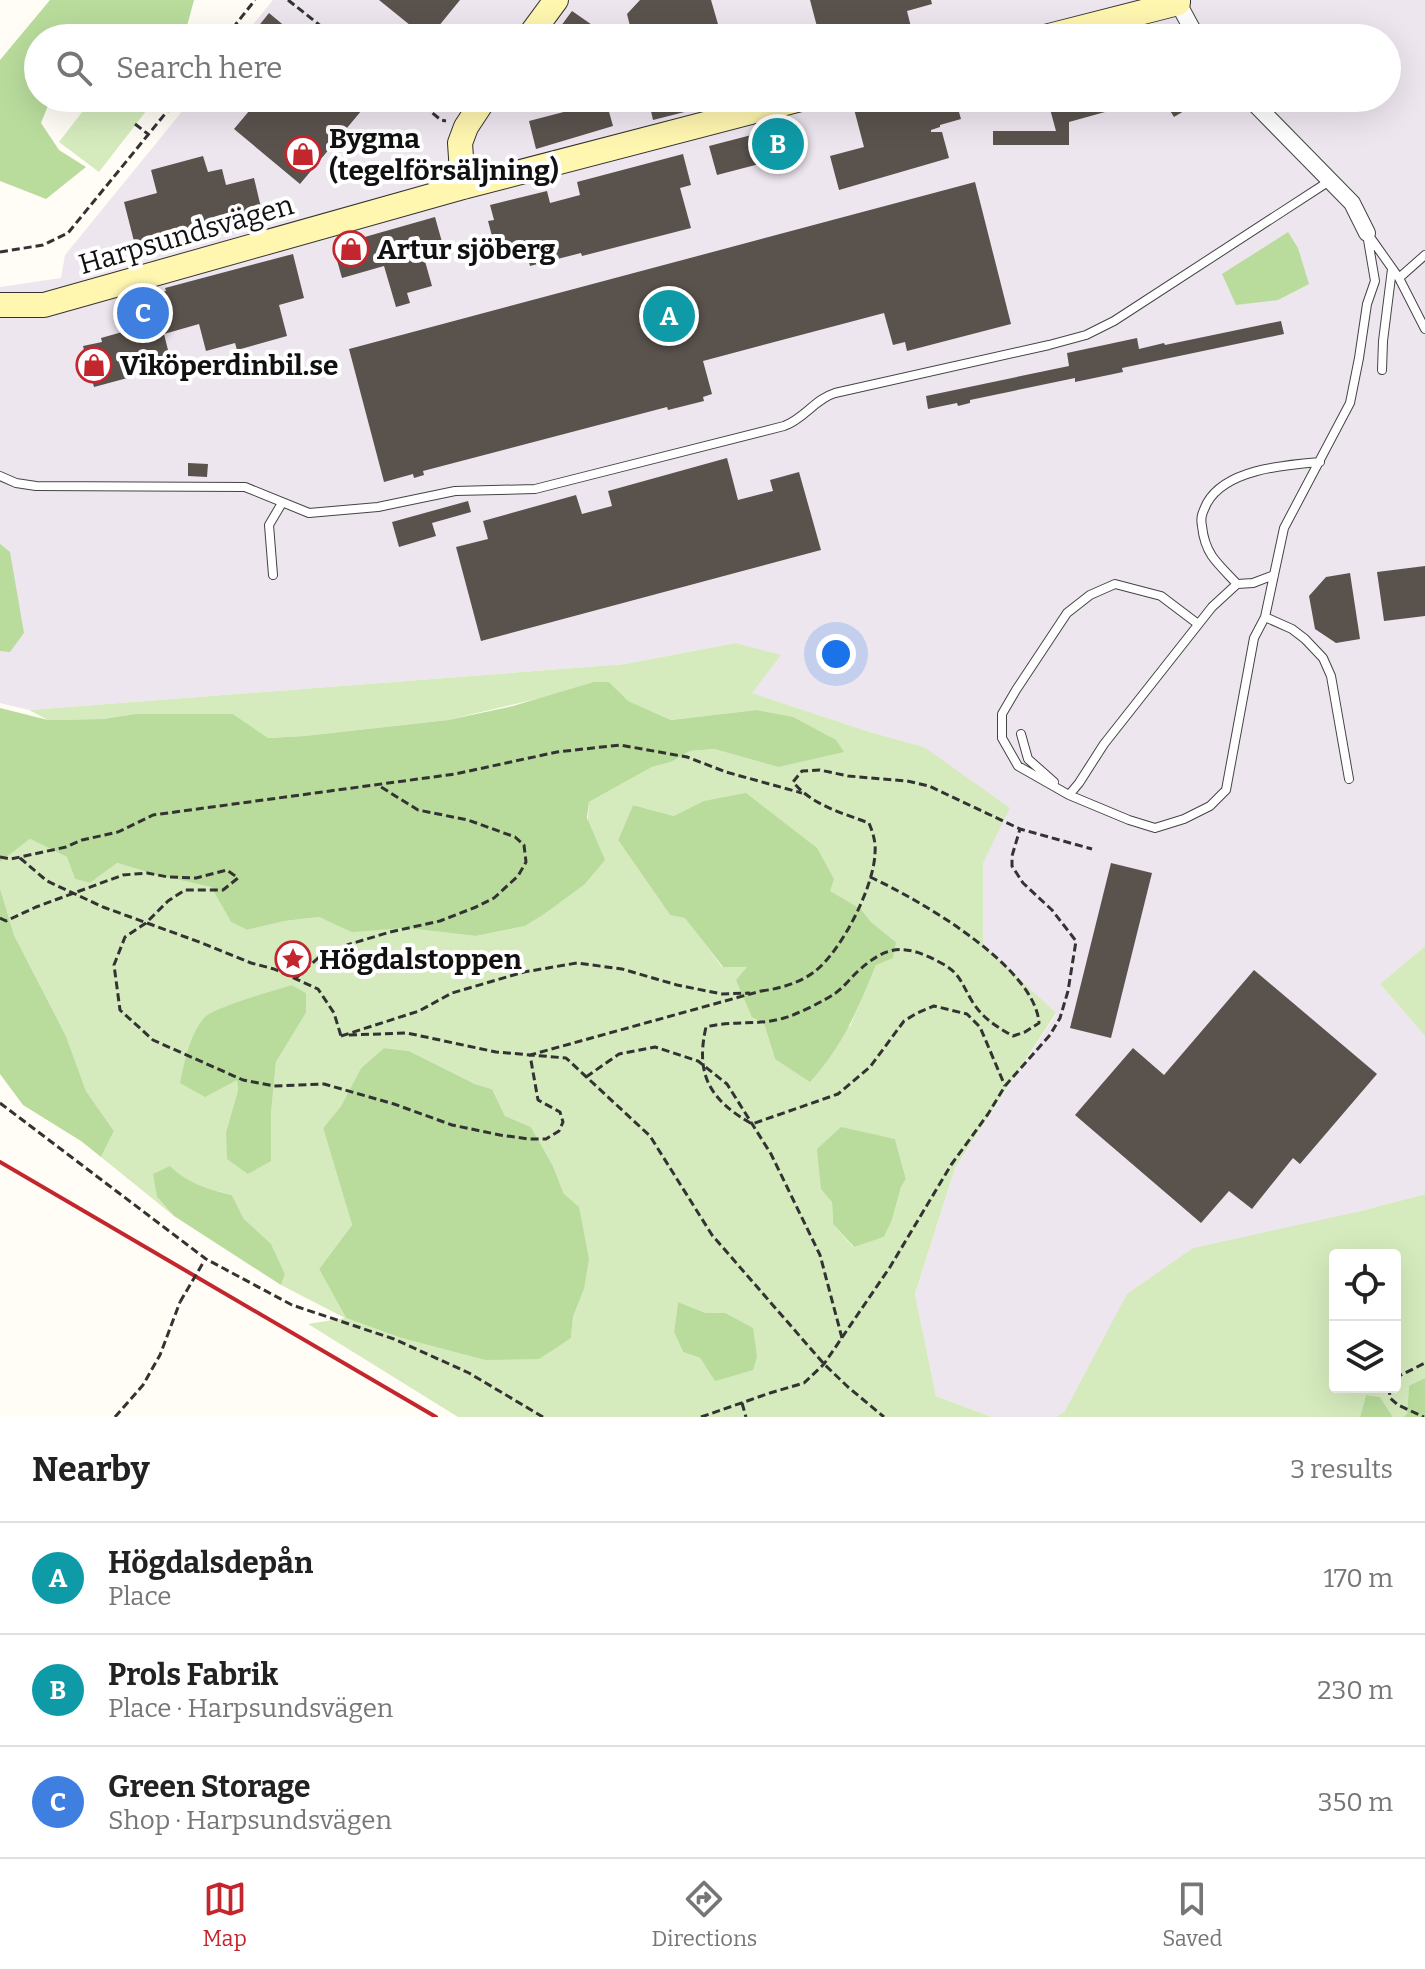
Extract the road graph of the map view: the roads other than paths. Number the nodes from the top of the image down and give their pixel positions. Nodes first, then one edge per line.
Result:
1 (556, 0) edge
2 (1178, 2) edge
3 (538, 24) edge
4 (1094, 24) edge
5 (1190, 24) edge
6 (476, 112) edge
7 (751, 112) edge
8 (1263, 112) edge
9 (1331, 180) junction
10 (463, 187) junction
11 (1367, 233) junction
12 (1425, 255) edge
13 (1392, 269) junction
14 (1399, 278) junction
15 (0, 305) edge
16 (1425, 329) edge
17 (1382, 370) dead end
18 (1320, 462) junction
19 (0, 476) edge
20 (282, 503) junction
21 (273, 575) dead end
22 (1274, 575) junction
23 (1237, 584) junction
24 (1265, 617) junction
25 (1198, 624) junction
26 (1021, 734) dead end
27 (1349, 779) dead end
28 (1069, 795) junction

1 - 3 street
2 - 4 street
2 - 5 street
6 - 10 street
7 - 10 street, Harpsundsvägen
8 - 9 street
9 - 11 street
9 - 20 lane
10 - 15 street, Harpsundsvägen
11 - 13 lane
11 - 18 lane
12 - 14 lane
13 - 14 lane
13 - 17 lane
14 - 16 lane
18 - 22 lane
18 - 23 lane
19 - 20 lane
20 - 21 lane
22 - 23 lane
22 - 24 lane
23 - 25 lane
24 - 27 lane
24 - 28 lane
25 - 28 lane
25 - 28 lane
26 - 28 lane

